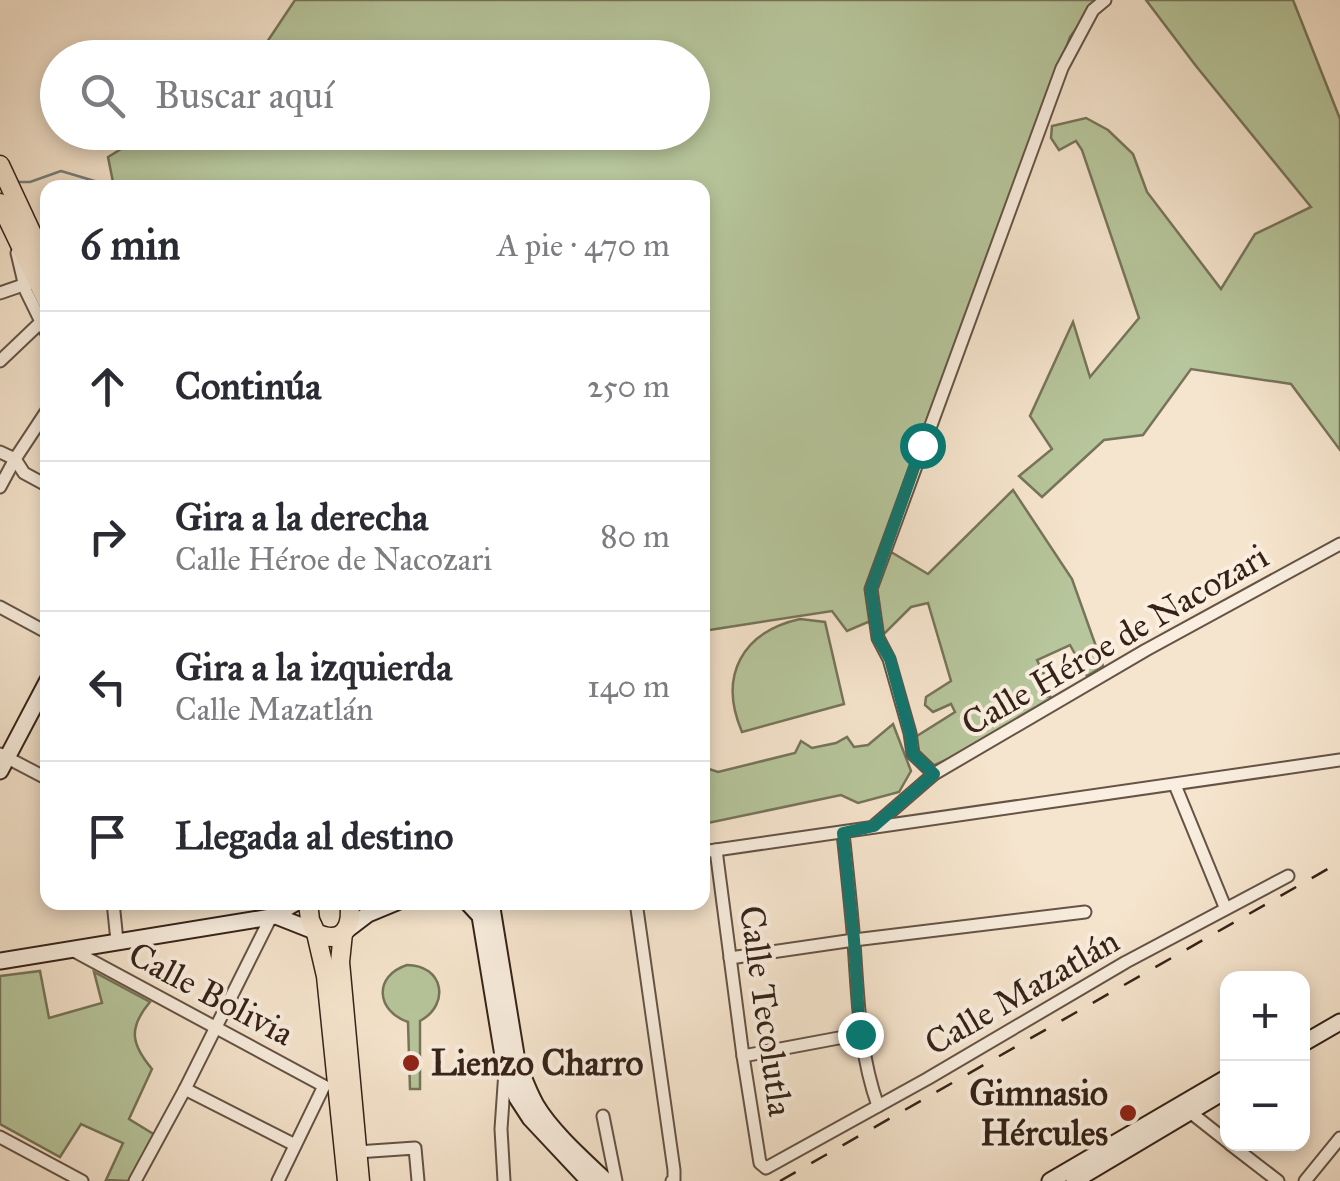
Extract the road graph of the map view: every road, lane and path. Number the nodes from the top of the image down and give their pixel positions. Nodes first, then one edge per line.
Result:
1 (1105, 0) edge
2 (0, 165) edge
3 (13, 216) edge
4 (40, 236) edge
5 (39, 277) edge
6 (0, 293) edge
7 (40, 323) edge
8 (0, 361) edge
9 (40, 421) edge
10 (0, 452) edge
11 (15, 458) junction
12 (40, 482) edge
13 (0, 487) edge
14 (1340, 544) edge
15 (0, 607) edge
16 (40, 628) edge
17 (40, 694) edge
18 (1340, 760) edge
19 (2, 761) edge
20 (934, 774) junction
21 (40, 776) edge
22 (1175, 785) junction
23 (874, 826) junction
24 (843, 833) junction
25 (710, 851) edge
26 (710, 856) edge
27 (1288, 876) dead end
28 (1225, 908) junction
29 (114, 910) edge
30 (283, 910) edge
31 (309, 910) edge
32 (350, 910) edge
33 (378, 910) edge
34 (474, 910) edge
35 (492, 910) edge
36 (637, 910) edge
37 (1085, 912) dead end
38 (273, 916) junction
39 (345, 931) junction
40 (315, 932) junction
41 (854, 940) junction
42 (117, 941) junction
43 (72, 950) junction
44 (730, 958) junction
45 (0, 961) edge
46 (1340, 1010) edge
47 (1340, 1022) edge
48 (215, 1026) junction
49 (1310, 1028) edge
50 (860, 1034) junction
51 (1310, 1039) edge
52 (743, 1056) junction
53 (505, 1068) junction
54 (1220, 1082) edge
55 (331, 1085) junction
56 (185, 1089) junction
57 (1220, 1094) edge
58 (878, 1106) junction
59 (1190, 1112) junction
60 (603, 1116) dead end
61 (1220, 1135) edge
62 (0, 1136) edge
63 (1340, 1138) edge
64 (295, 1145) junction
65 (1240, 1151) edge
66 (357, 1152) junction
67 (76, 1180) edge
68 (1061, 1180) edge
69 (135, 1181) edge
70 (278, 1181) edge
71 (347, 1181) edge
72 (360, 1181) edge
73 (418, 1181) edge
74 (504, 1181) edge
75 (589, 1181) edge
76 (606, 1181) edge
77 (616, 1181) edge
78 (672, 1181) edge
79 (1278, 1181) edge
80 (1305, 1181) edge

1 - 20 street
2 - 3 main road
3 - 4 street
3 - 5 main road
5 - 6 street
7 - 8 street
9 - 11 street
10 - 11 street
11 - 12 street
11 - 13 street
14 - 20 street, Calle Héroe de Nacozari
15 - 16 street
17 - 19 main road
18 - 22 street
19 - 21 street
20 - 23 street, Calle Héroe de Nacozari
22 - 23 street
22 - 28 street
23 - 24 street
24 - 25 street
24 - 41 street
26 - 44 street, Calle Tecolutla
27 - 28 street, Calle Mazatlán
28 - 58 street, Calle Mazatlán
29 - 42 street
30 - 38 main road
31 - 40 main road
32 - 39 main road
33 - 39 main road
34 - 53 main road
35 - 76 main road
36 - 78 street
37 - 41 street
38 - 40 main road
38 - 42 main road
38 - 48 street
39 - 40 main road
39 - 66 main road
40 - 55 main road
41 - 44 street
41 - 50 street
42 - 43 main road
43 - 45 main road
43 - 48 street, Calle Bolivia
44 - 52 street, Calle Tecolutla
46 - 49 main road
47 - 51 main road
48 - 55 street, Calle Bolivia
48 - 56 street
50 - 52 street
50 - 58 street
52 - 58 street, Calle Tecolutla
53 - 74 street
53 - 75 main road
54 - 68 main road
55 - 64 street
55 - 71 main road
56 - 64 street
56 - 69 street
57 - 59 main road
59 - 61 street
59 - 68 main road
60 - 77 street
62 - 67 street
63 - 80 street
64 - 70 street
65 - 79 street
66 - 72 main road
66 - 73 street

